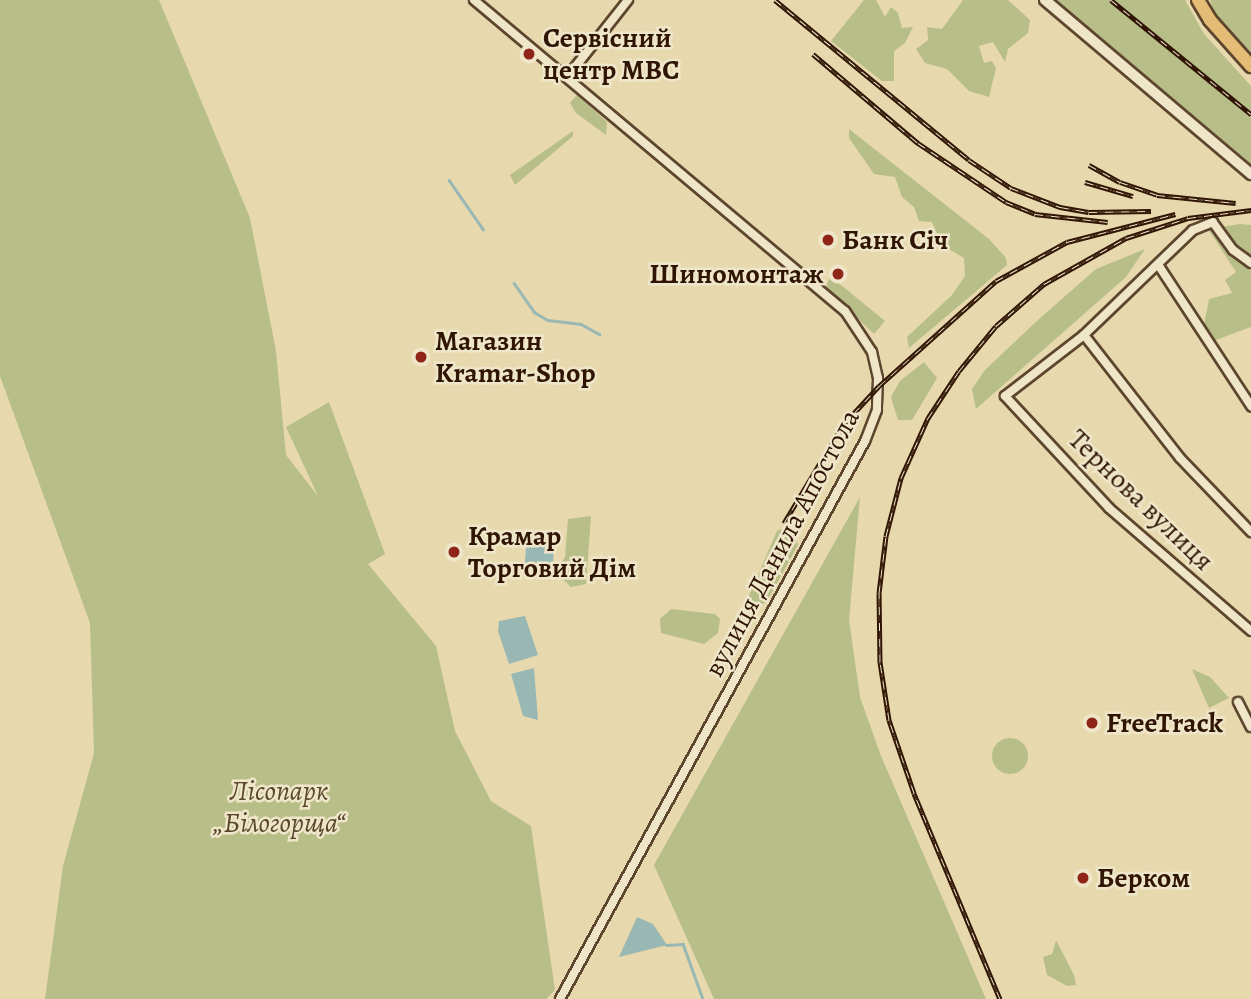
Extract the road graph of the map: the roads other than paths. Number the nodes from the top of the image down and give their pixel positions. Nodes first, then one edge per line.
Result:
1 (474, 0) edge
2 (628, 0) edge
3 (1045, 0) edge
4 (1198, 0) edge
5 (1206, 0) edge
6 (1210, 20) junction
7 (1251, 66) edge
8 (568, 76) junction
9 (1251, 174) edge
10 (1251, 263) edge
11 (1159, 266) junction
12 (1084, 335) junction
13 (1251, 406) edge
14 (1251, 532) edge
15 (1251, 631) edge
16 (1238, 702) dead end
17 (1251, 727) edge
18 (560, 999) edge

1 - 8 street, вулиця Данила Апостола
2 - 8 street
3 - 9 street
4 - 6 main road
5 - 6 main road
6 - 7 main road
8 - 18 street, вулиця Данила Апостола
10 - 11 street
11 - 12 street
11 - 13 street
12 - 14 street
12 - 15 street, Тернова вулиця
16 - 17 street

